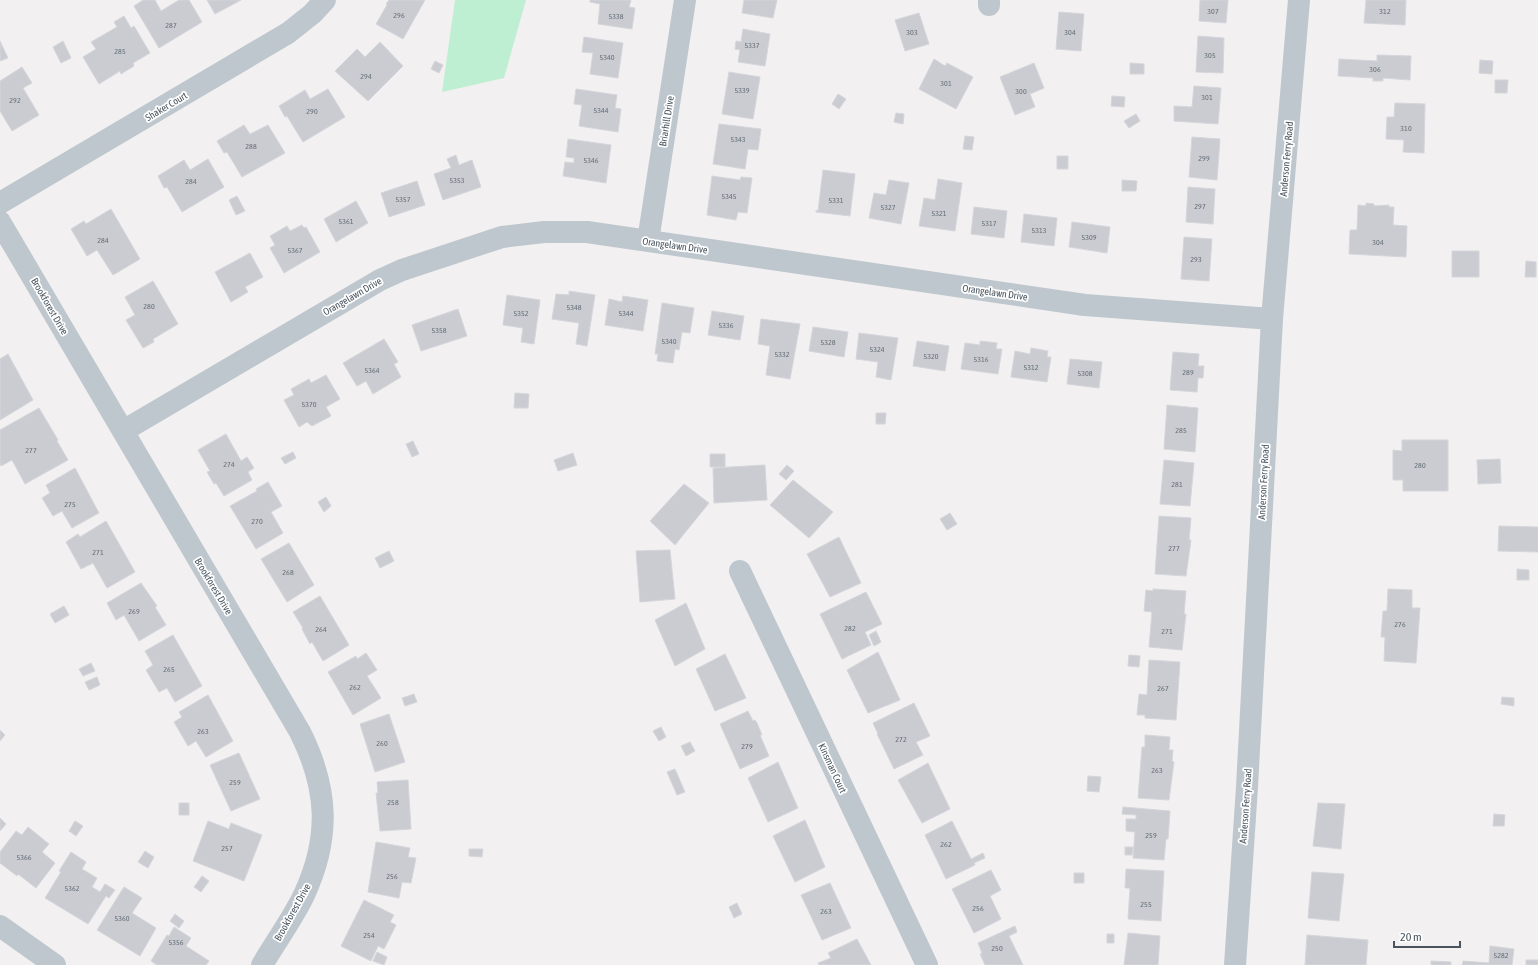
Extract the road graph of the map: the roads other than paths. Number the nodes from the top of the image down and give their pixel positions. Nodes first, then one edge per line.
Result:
1 (325, 0) edge
2 (685, 0) edge
3 (1299, 0) edge
4 (0, 203) edge
5 (0, 222) edge
6 (648, 241) junction
7 (1272, 319) junction
8 (123, 431) junction
9 (740, 571) dead end
10 (0, 926) edge
11 (55, 965) edge
12 (262, 965) edge
13 (927, 965) edge
14 (1235, 965) edge

1 - 4 street, Shaker Court
2 - 6 street, Briarhill Drive
3 - 7 street, Anderson Ferry Road
5 - 8 street, Brookforest Drive
6 - 7 street, Orangelawn Drive
6 - 8 street, Orangelawn Drive
7 - 14 street, Anderson Ferry Road
8 - 12 street, Brookforest Drive
9 - 13 street, Kinsman Court
10 - 11 street

